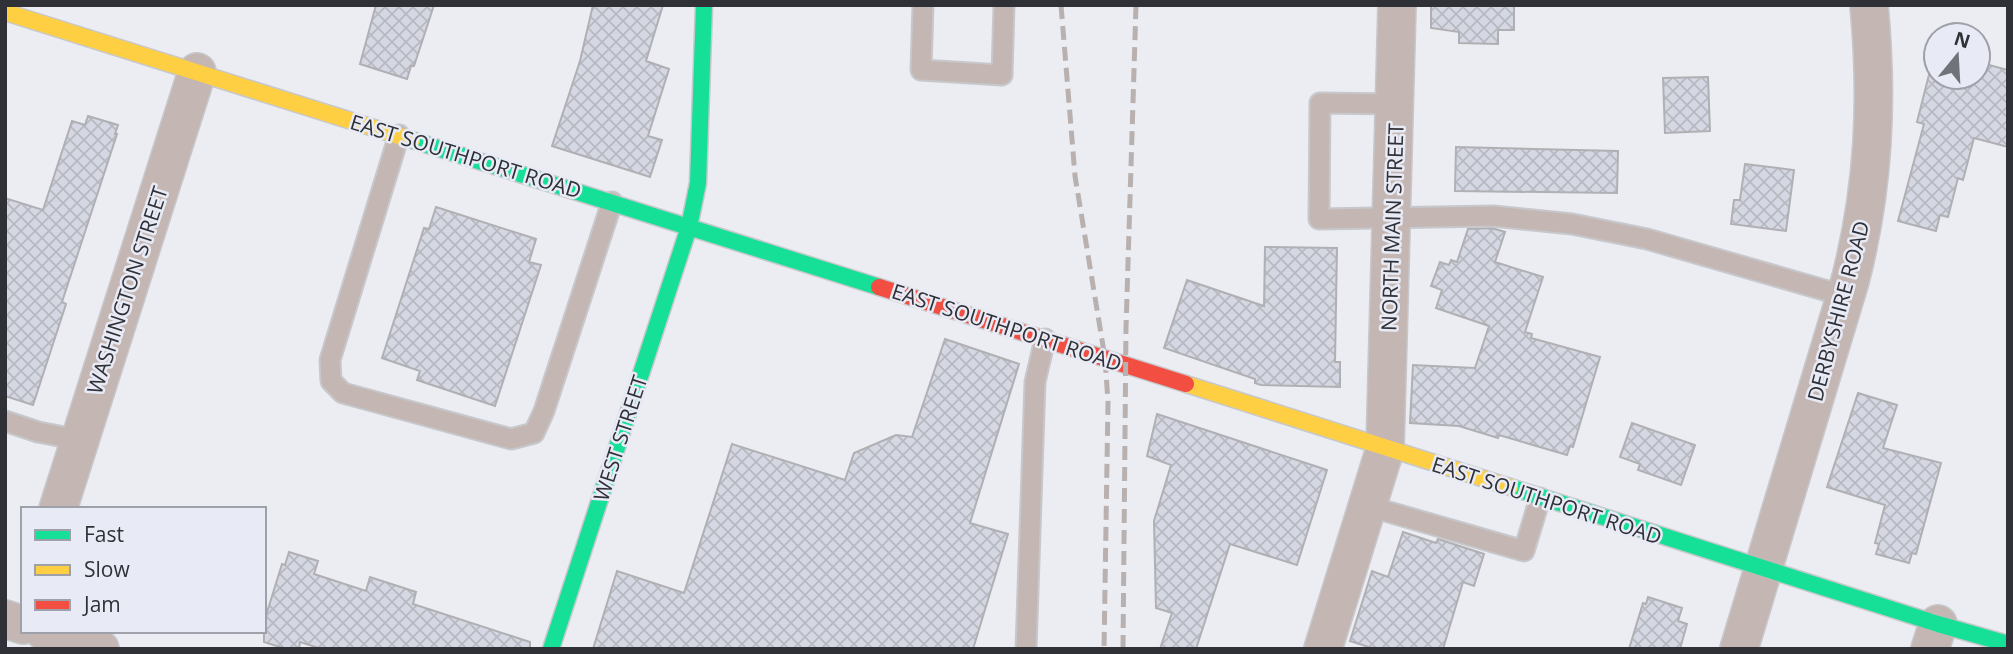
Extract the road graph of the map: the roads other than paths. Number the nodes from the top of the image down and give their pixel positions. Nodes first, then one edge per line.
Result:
1 (704, 5) edge
2 (923, 5) edge
3 (1004, 5) edge
4 (1397, 5) edge
5 (1869, 5) edge
6 (5, 12) edge
7 (197, 72) junction
8 (1395, 104) junction
9 (399, 135) junction
10 (612, 202) junction
11 (1392, 219) junction
12 (689, 227) junction
13 (1845, 296) junction
14 (1045, 339) junction
15 (5, 421) edge
16 (80, 440) junction
17 (1385, 449) junction
18 (1540, 498) junction
19 (1367, 506) junction
20 (59, 507) edge
21 (1763, 568) junction
22 (53, 633) edge
23 (1934, 636) edge
24 (2008, 644) edge
25 (100, 649) edge
26 (551, 649) edge
27 (1026, 649) edge
28 (1322, 649) edge
29 (1739, 649) edge

1 - 12 main road, WEST STREET
2 - 3 lane
4 - 8 street, NORTH MAIN STREET
5 - 13 street, DERBYSHIRE ROAD
6 - 7 main road, EAST SOUTHPORT ROAD
7 - 9 main road, EAST SOUTHPORT ROAD
7 - 16 street, WASHINGTON STREET
8 - 11 street, NORTH MAIN STREET
8 - 11 lane
9 - 10 main road, EAST SOUTHPORT ROAD
9 - 10 lane
10 - 12 main road, EAST SOUTHPORT ROAD
11 - 13 lane
11 - 17 street, NORTH MAIN STREET
12 - 14 main road, EAST SOUTHPORT ROAD
12 - 26 main road, WEST STREET
13 - 21 street, DERBYSHIRE ROAD
14 - 17 main road, EAST SOUTHPORT ROAD
14 - 27 lane
15 - 16 lane
16 - 20 street, WASHINGTON STREET
17 - 18 main road, EAST SOUTHPORT ROAD
17 - 19 street, NORTH MAIN STREET
18 - 19 lane
18 - 21 main road, EAST SOUTHPORT ROAD
19 - 28 street, NORTH MAIN STREET
21 - 23 main road, EAST SOUTHPORT ROAD
21 - 29 street, DERBYSHIRE ROAD
22 - 25 street
23 - 24 main road, EAST SOUTHPORT ROAD

